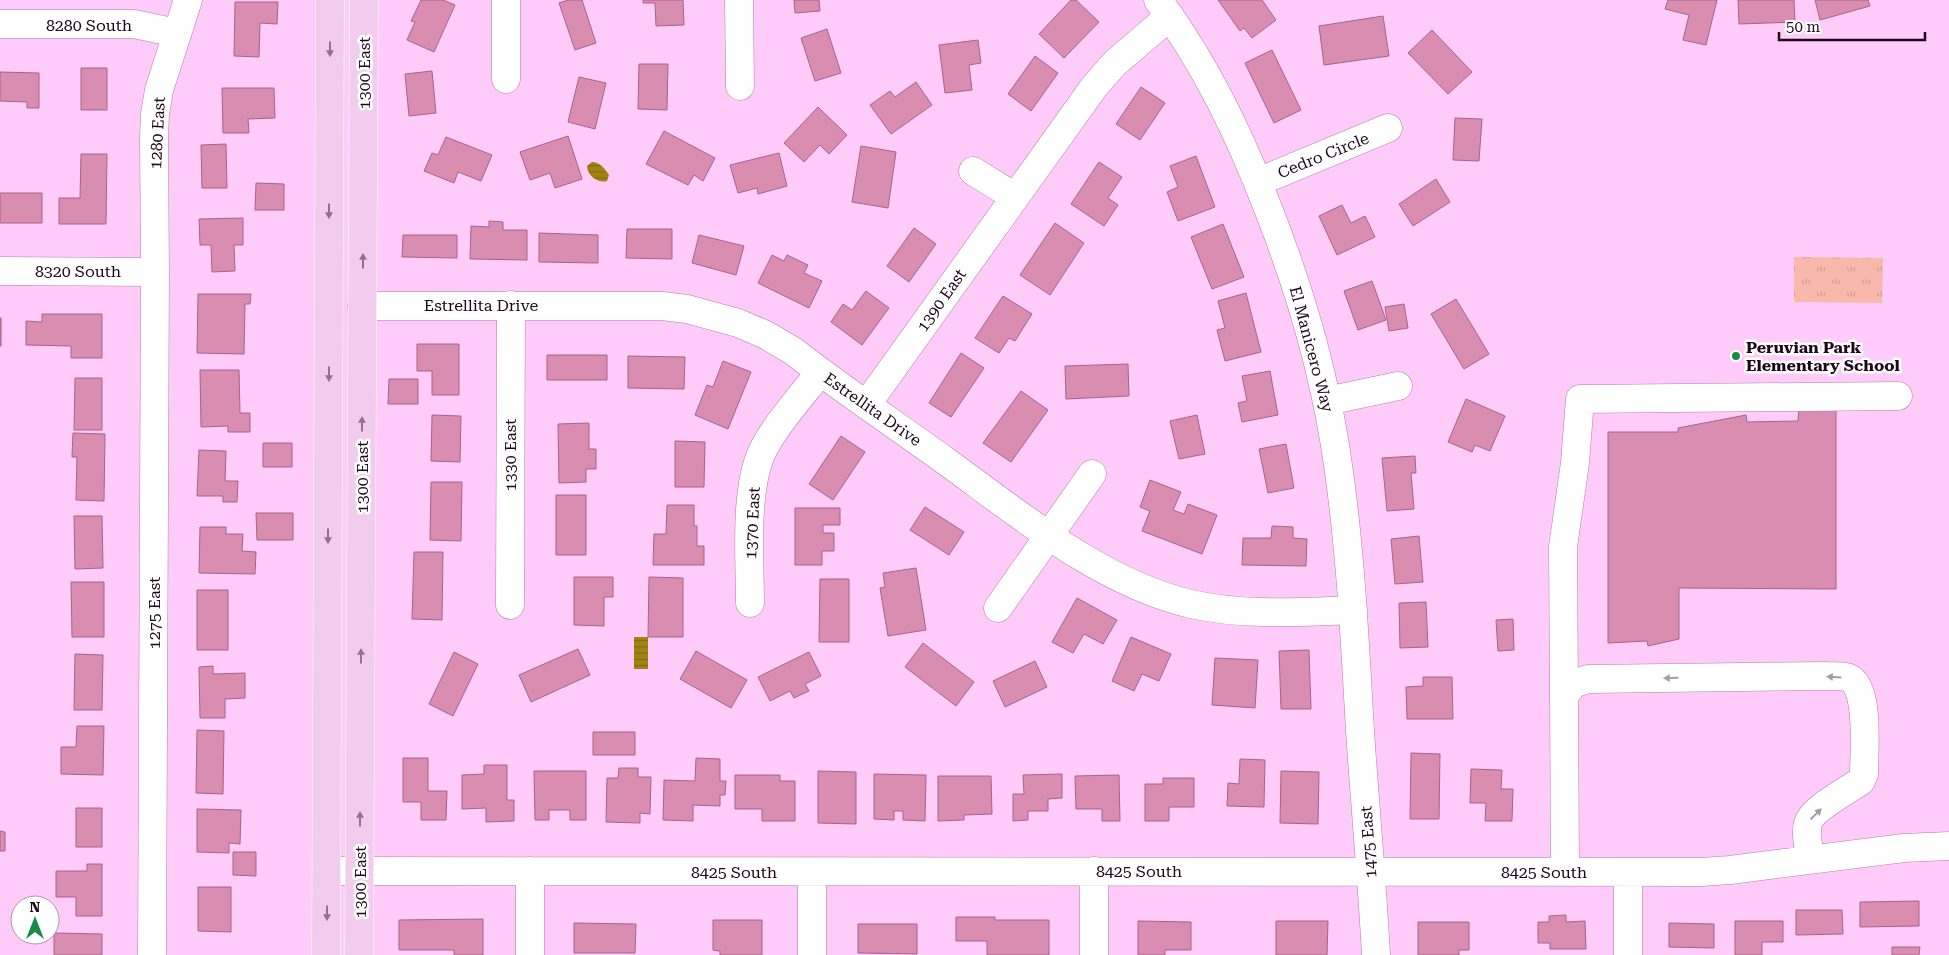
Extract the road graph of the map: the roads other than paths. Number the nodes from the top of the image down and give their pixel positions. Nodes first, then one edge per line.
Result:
1 (188, 0) edge
2 (330, 0) edge
3 (364, 0) edge
4 (506, 0) edge
5 (739, 0) edge
6 (1164, 8) edge
7 (0, 24) edge
8 (177, 33) junction
9 (506, 79) dead end
10 (740, 86) dead end
11 (1388, 128) dead end
12 (973, 170) dead end
13 (1258, 182) junction
14 (1015, 196) junction
15 (0, 271) edge
16 (155, 272) junction
17 (511, 305) junction
18 (362, 306) junction
19 (820, 372) junction
20 (1398, 386) dead end
21 (1898, 396) dead end
22 (1327, 401) junction
23 (868, 404) junction
24 (1092, 474) dead end
25 (1049, 534) junction
26 (750, 603) dead end
27 (510, 605) dead end
28 (998, 608) dead end
29 (1353, 610) junction
30 (1564, 697) junction
31 (1360, 728) joint
32 (1949, 846) edge
33 (1810, 860) junction
34 (327, 871) junction
35 (360, 871) junction
36 (530, 871) junction
37 (1094, 871) junction
38 (812, 872) junction
39 (1370, 872) junction
40 (1564, 872) junction
41 (1628, 872) junction
42 (152, 955) edge
43 (326, 955) edge
44 (359, 955) edge
45 (530, 955) edge
46 (812, 955) edge
47 (1094, 955) edge
48 (1376, 955) edge
49 (1628, 955) edge

1 - 8 street, 1280 East
2 -> 34 main road, 1300 East
18 -> 3 main road, 1300 East
4 - 9 street
5 - 10 street
6 - 13 street, El Manicero Way
6 - 14 street, 1390 East
7 - 8 street, 8280 South
8 - 16 street, 1280 East
11 - 13 street, Cedro Circle
12 - 14 street
13 - 22 street, El Manicero Way
14 - 23 street, 1390 East
15 - 16 street, 8320 South
16 - 42 street, 1275 East
17 - 18 street, Estrellita Drive
17 - 19 street, Estrellita Drive
17 - 27 street, 1330 East
35 -> 18 main road, 1300 East
19 - 23 street, Estrellita Drive
19 - 26 street, 1370 East
20 - 22 street
21 - 30 street
22 - 29 street, El Manicero Way
23 - 25 street, Estrellita Drive
24 - 25 street
25 - 28 street
25 - 29 street, Estrellita Drive
29 - 31 street, El Manicero Way
33 -> 30 street
30 - 40 street
31 - 39 street, 1475 East
32 - 33 street, 8425 South
33 - 41 street, 8425 South
34 - 35 street, 8425 South
34 -> 43 main road, 1300 East
35 - 36 street, 8425 South
35 - 44 main road, 1300 East
36 - 38 street, 8425 South
36 - 45 street
37 - 38 street, 8425 South
37 - 39 street, 8425 South
37 - 47 street
38 - 46 street
39 - 40 street, 8425 South
39 - 48 street, 1475 East
40 - 41 street, 8425 South
41 - 49 street

